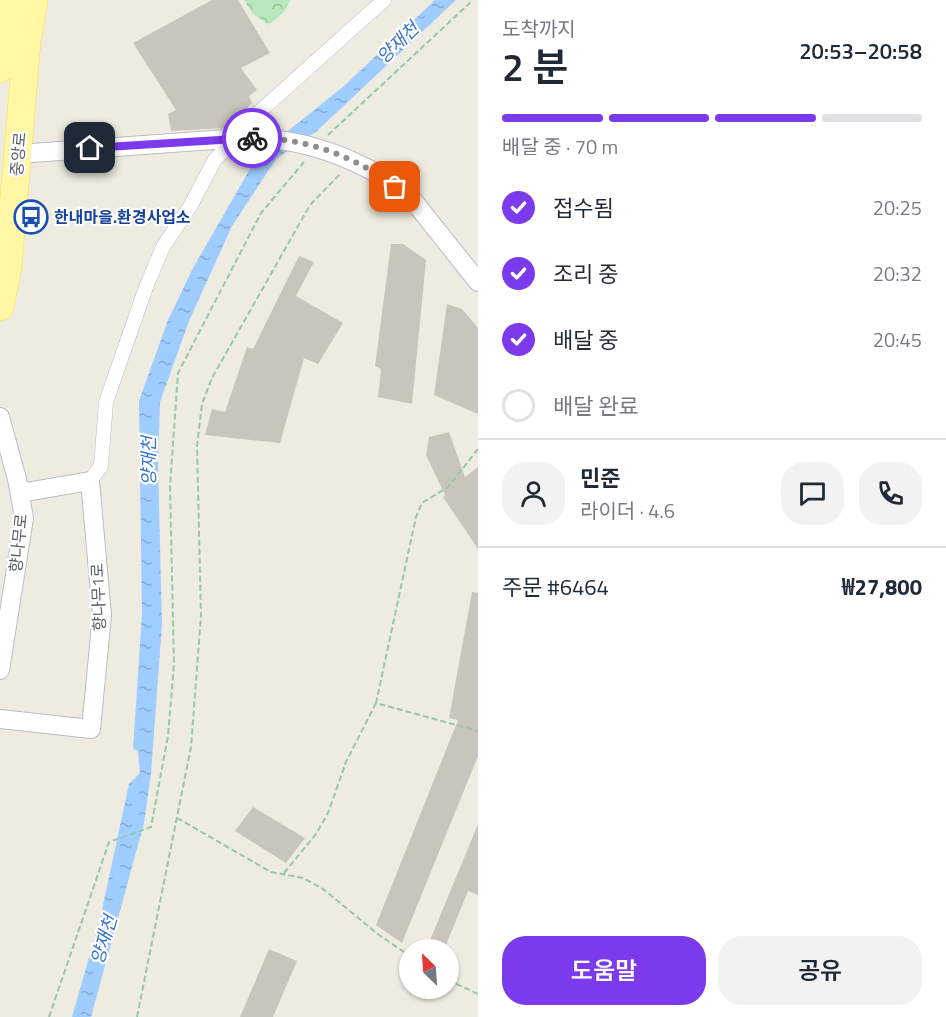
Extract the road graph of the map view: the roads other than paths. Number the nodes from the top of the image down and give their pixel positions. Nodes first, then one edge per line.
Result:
1 (8, 0) edge
2 (34, 0) edge
3 (384, 0) edge
4 (0, 69) edge
5 (237, 138) junction
6 (18, 154) junction
7 (478, 282) edge
8 (0, 307) edge
9 (0, 417) edge
10 (90, 481) junction
11 (20, 493) junction
12 (0, 670) edge
13 (0, 719) edge

1 - 4 main road
2 - 6 main road, 중앙로
3 - 5 street
5 - 6 street
5 - 7 street, bridge
5 - 10 street
6 - 8 main road, 중앙로
9 - 11 street, 향나무로
10 - 11 street
10 - 13 street, 향나무1로
11 - 12 street, 향나무로

